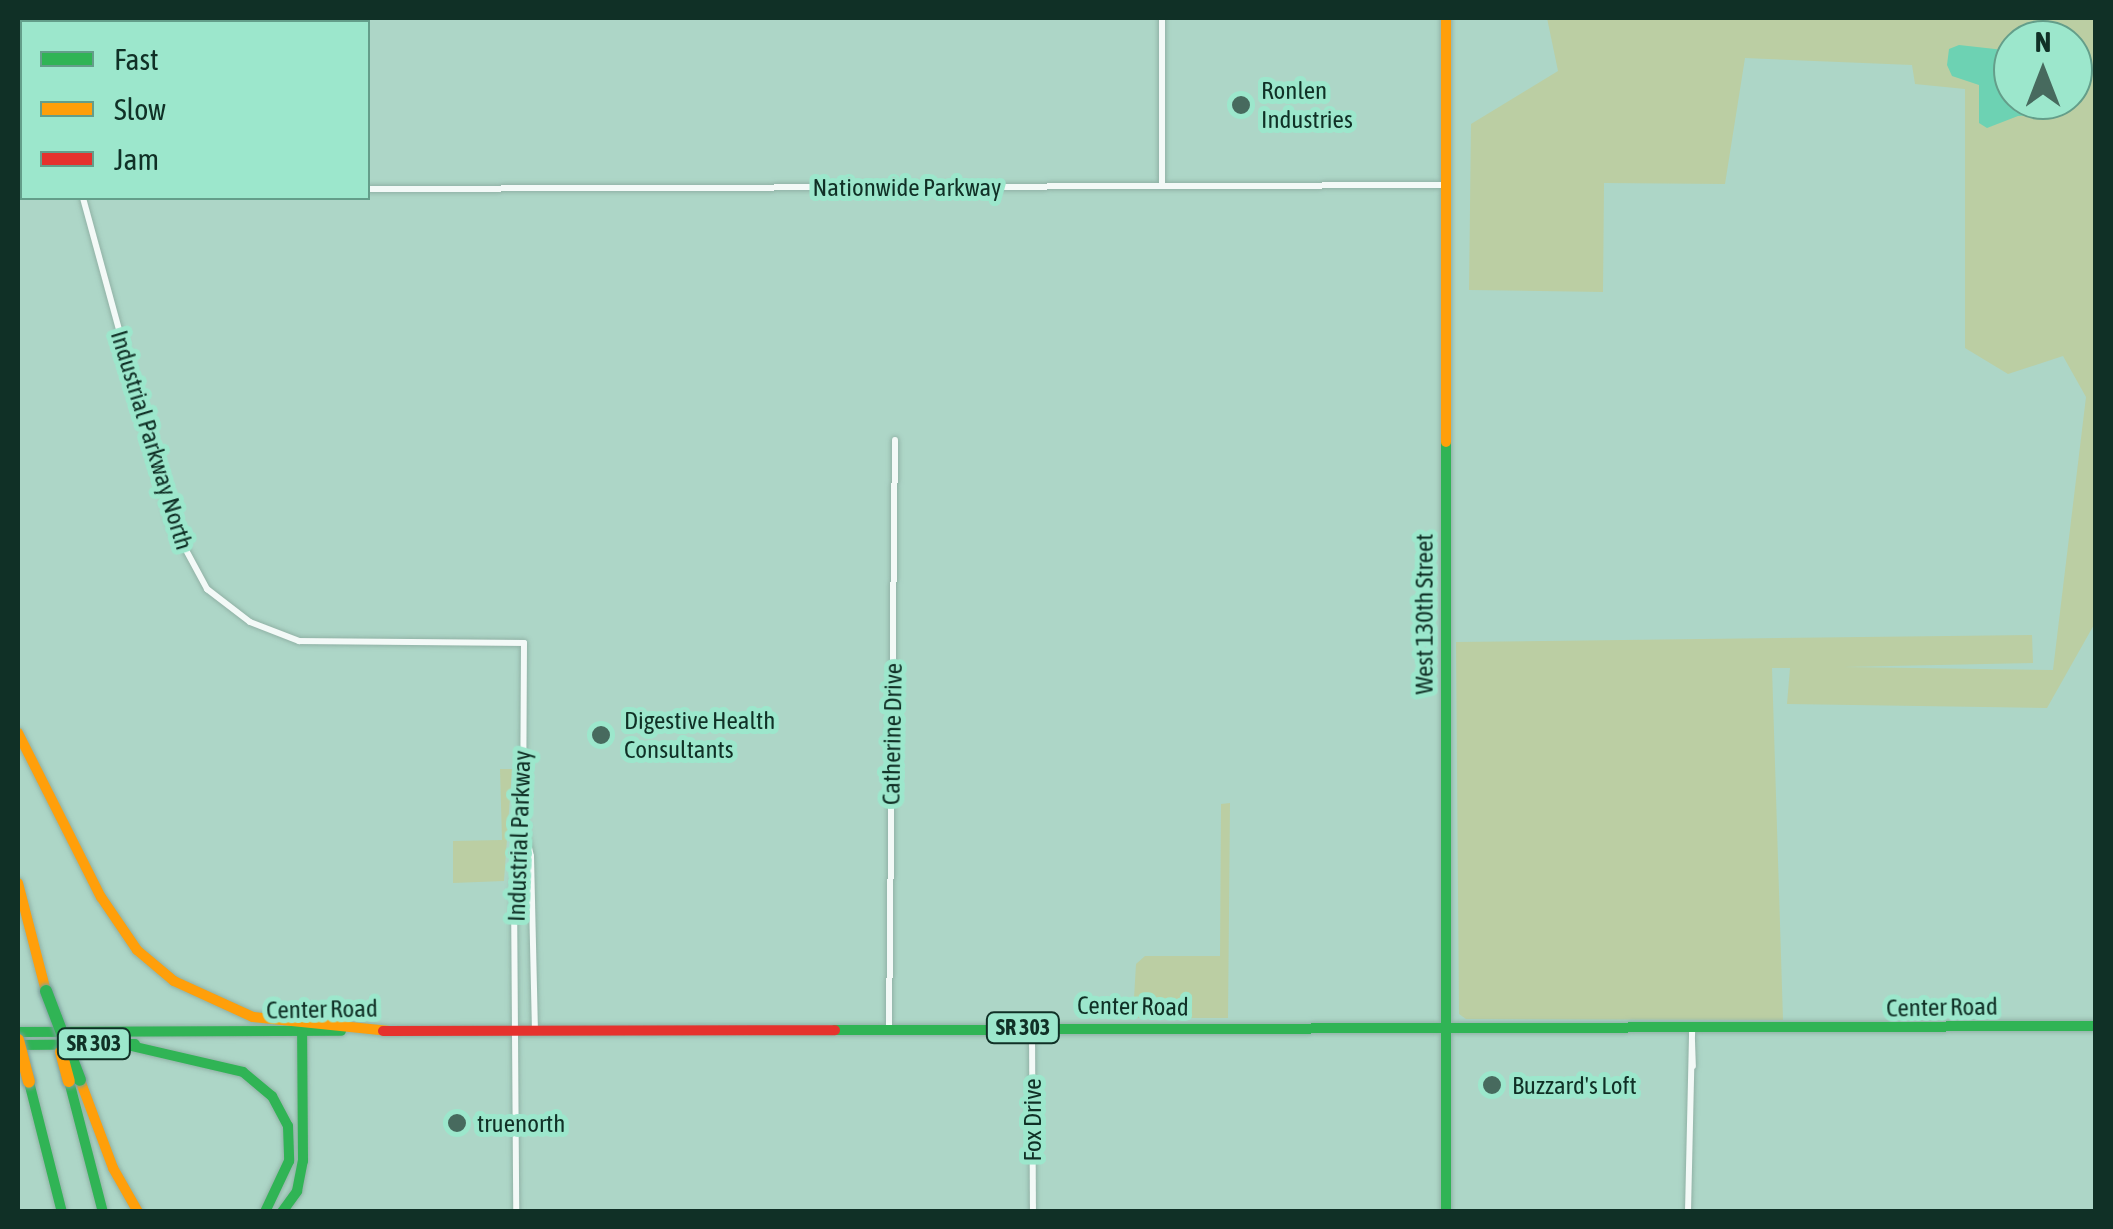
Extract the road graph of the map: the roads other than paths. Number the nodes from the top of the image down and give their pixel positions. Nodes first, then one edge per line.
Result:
1 (1162, 18) edge
2 (1446, 18) edge
3 (1447, 185) junction
4 (1162, 186) junction
5 (370, 189) edge
6 (84, 200) edge
7 (895, 440) dead end
8 (524, 644) joint
9 (18, 732) edge
10 (523, 820) junction
11 (18, 883) edge
12 (2096, 1026) edge
13 (889, 1028) junction
14 (1032, 1028) junction
15 (515, 1030) junction
16 (535, 1030) junction
17 (302, 1031) junction
18 (389, 1031) junction
19 (1446, 1032) junction
20 (1693, 1034) junction
21 (170, 1036) junction
22 (18, 1039) edge
23 (127, 1045) junction
24 (74, 1081) junction
25 (62, 1212) edge
26 (103, 1212) edge
27 (138, 1212) edge
28 (264, 1212) edge
29 (282, 1212) edge
30 (516, 1212) edge
31 (1032, 1212) edge
32 (1446, 1212) edge
33 (1688, 1212) edge

1 - 4 street
2 - 3 main road, West 130th Street
3 - 4 street, Nationwide Parkway
3 - 19 main road, West 130th Street
4 - 5 street, Nationwide Parkway
6 - 8 street, Industrial Parkway North
7 - 13 street, Catherine Drive
8 - 10 street, Industrial Parkway
9 - 18 main road
10 - 15 street, Industrial Parkway
10 - 16 street
11 - 24 main road, bridge
12 - 20 main road, Center Road / SR 303
13 - 14 main road, Center Road / SR 303
13 - 16 main road, Center Road / SR 303
14 - 19 main road, Center Road / SR 303
14 - 31 street, Fox Drive
15 - 16 main road, Center Road / SR 303
15 - 18 main road, Center Road / SR 303
15 - 30 street, Industrial Parkway
17 - 18 main road, Center Road / SR 303
17 - 21 main road, Center Road / SR 303
17 - 29 main road
19 - 20 main road, Center Road / SR 303
19 - 32 main road, West 130th Street
20 - 33 street
21 - 22 main road, Center Road / SR 303
21 - 23 main road, Center Road / SR 303
22 - 23 main road, Center Road / SR 303
22 - 25 main road, bridge
23 - 28 main road
24 - 26 main road
24 - 27 main road

